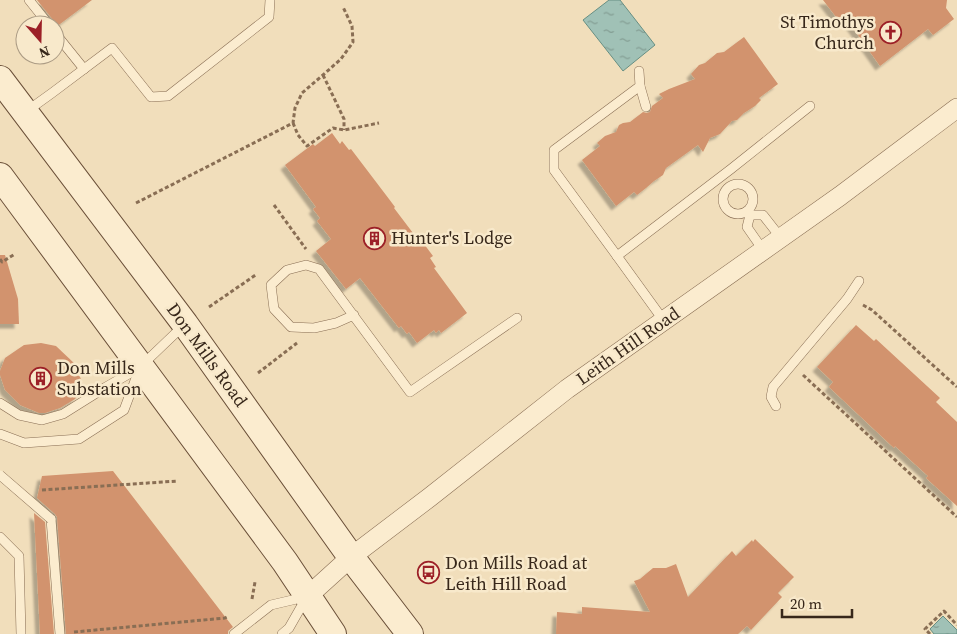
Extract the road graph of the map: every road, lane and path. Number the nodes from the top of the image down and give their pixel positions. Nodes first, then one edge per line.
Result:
1 (29, 0) edge
2 (270, 0) edge
3 (343, 8) dead end
4 (41, 15) edge
5 (65, 45) edge
6 (84, 69) junction
7 (640, 71) dead end
8 (323, 75) junction
9 (0, 79) edge
10 (640, 86) junction
11 (810, 106) dead end
12 (646, 108) dead end
13 (957, 108) edge
14 (24, 112) junction
15 (294, 123) junction
16 (379, 123) dead end
17 (344, 130) junction
18 (0, 176) edge
19 (722, 176) junction
20 (730, 186) junction
21 (136, 203) dead end
22 (274, 205) dead end
23 (749, 213) junction
24 (781, 238) junction
25 (764, 250) junction
26 (309, 253) dead end
27 (14, 254) dead end
28 (618, 256) junction
29 (1, 260) edge
30 (859, 281) dead end
31 (858, 307) dead end
32 (354, 315) junction
33 (517, 318) dead end
34 (664, 321) junction
35 (185, 324) junction
36 (314, 328) junction
37 (140, 367) junction
38 (801, 371) dead end
39 (258, 373) dead end
40 (957, 387) edge
41 (0, 403) edge
42 (776, 406) dead end
43 (0, 434) edge
44 (0, 475) edge
45 (178, 481) dead end
46 (40, 491) dead end
47 (957, 517) edge
48 (0, 537) edge
49 (351, 557) junction
50 (255, 582) dead end
51 (308, 596) junction
52 (246, 603) dead end
53 (232, 613) dead end
54 (957, 625) edge
55 (65, 633) edge
56 (21, 634) edge
57 (234, 634) edge
58 (282, 634) edge
59 (333, 634) edge
60 (410, 634) edge
61 (930, 634) edge

1 - 4 lane
2 - 6 lane
3 - 8 path
5 - 6 lane
6 - 14 lane
7 - 10 lane
8 - 15 path
8 - 17 path
9 - 14 main road, Don Mills Road
10 - 12 lane
10 - 28 lane
11 - 19 lane
13 - 24 street, Leith Hill Road
14 - 35 main road, Don Mills Road
15 - 17 path
15 - 21 path
16 - 17 path
18 - 37 main road
19 - 20 lane
19 - 28 lane
20 - 23 lane
20 - 23 lane
22 - 26 path
23 - 24 lane
23 - 25 lane
24 - 25 street, Leith Hill Road
25 - 34 street, Leith Hill Road
27 - 29 path
28 - 34 lane
30 - 42 lane
31 - 40 path
32 - 33 lane
32 - 36 lane
32 - 36 lane
34 - 49 street, Leith Hill Road
35 - 37 lane
35 - 49 main road, Don Mills Road
36 - 39 path
37 - 41 lane
37 - 43 lane
37 - 51 main road
38 - 47 path
44 - 55 lane, bridge
45 - 46 path
48 - 56 lane
49 - 51 street, Leith Hill Road
49 - 60 main road, Don Mills Road
50 - 52 path
51 - 57 lane
51 - 58 lane
51 - 59 main road
53 - 55 path
54 - 61 path

